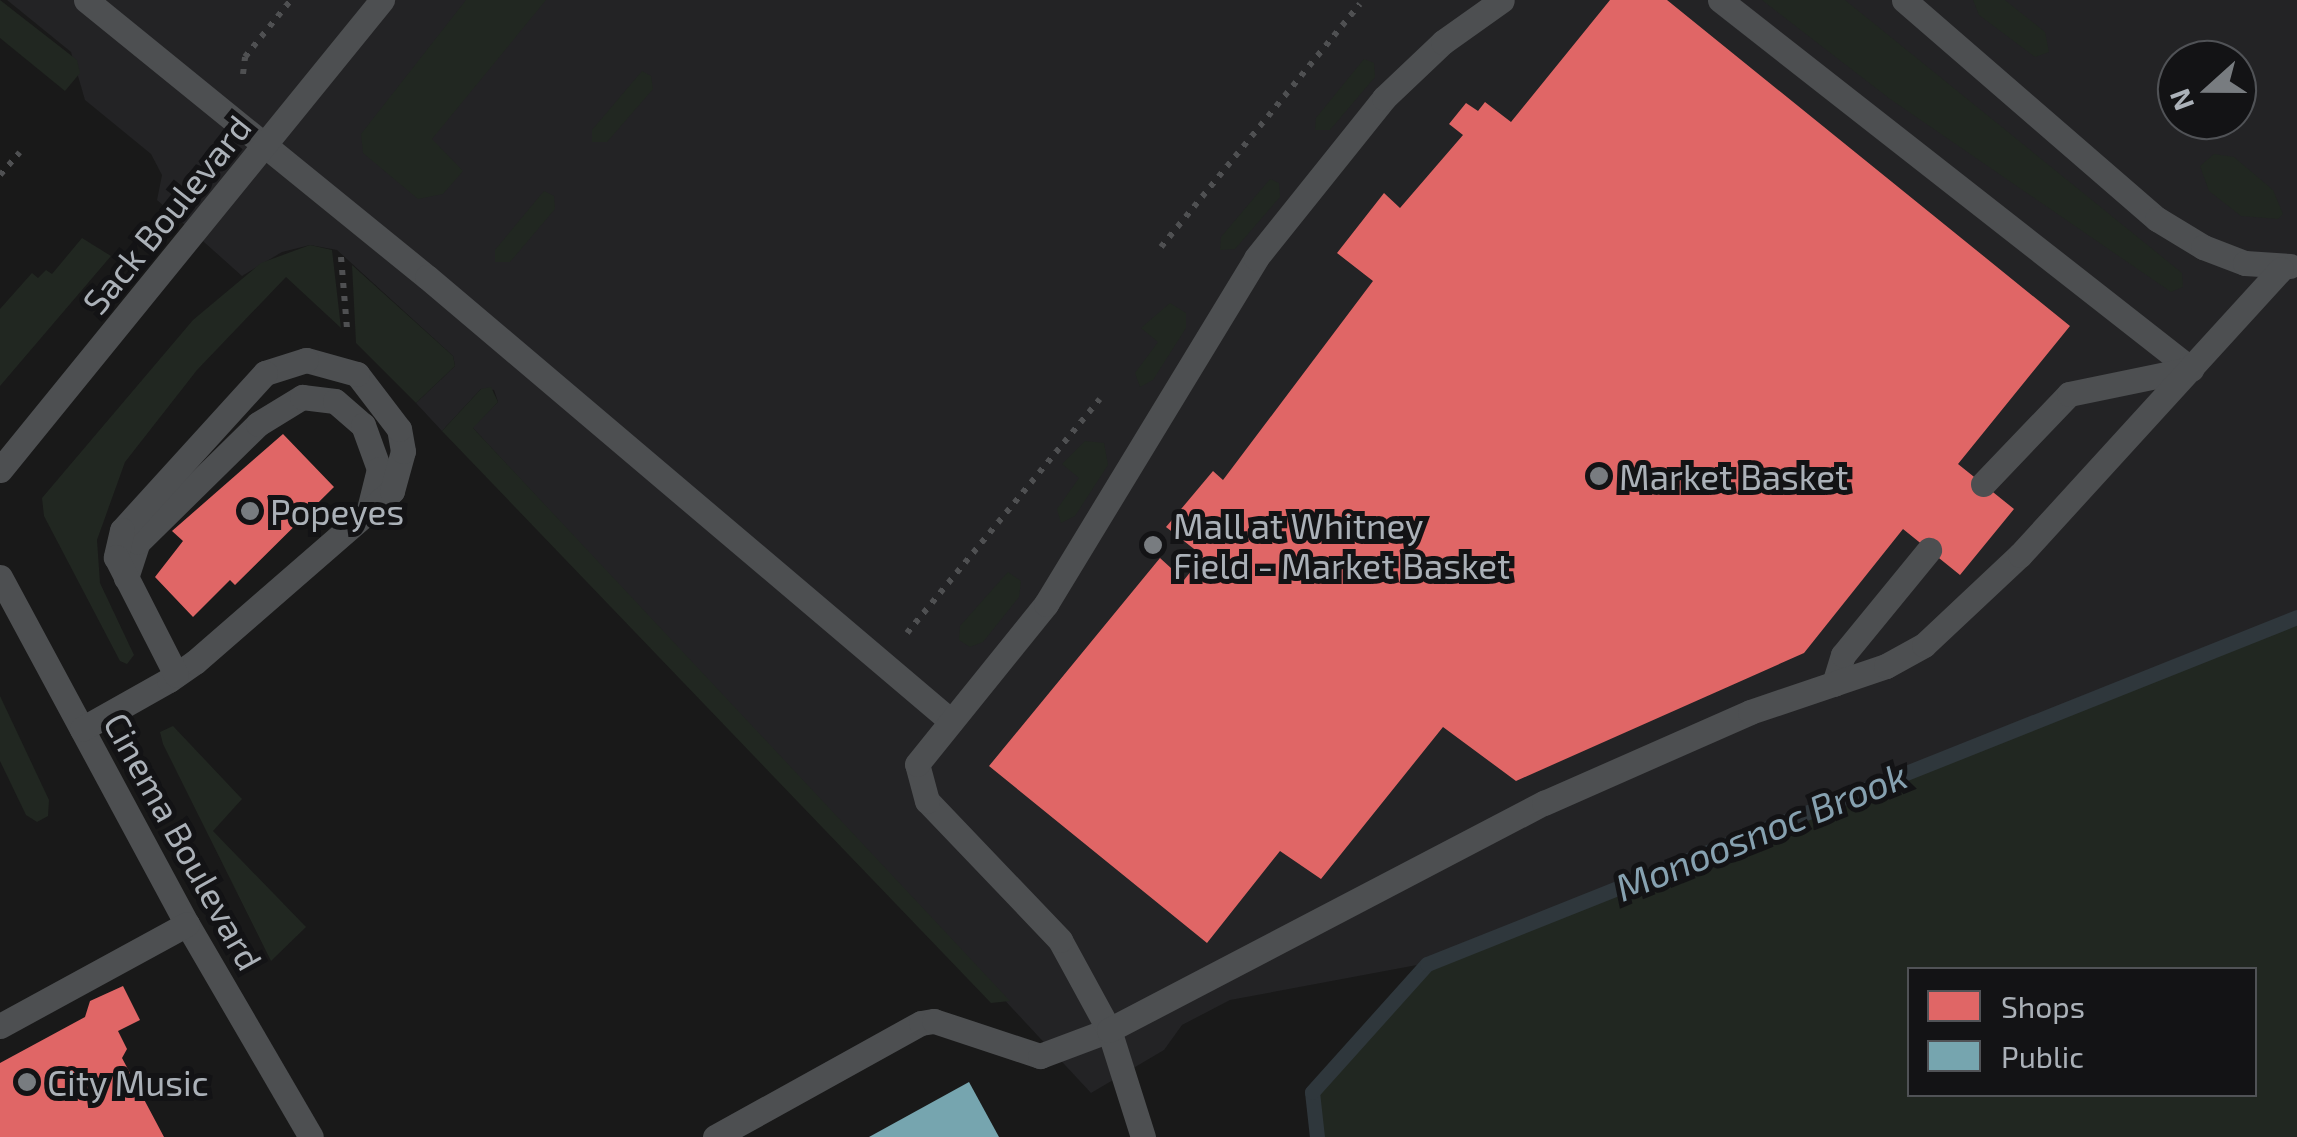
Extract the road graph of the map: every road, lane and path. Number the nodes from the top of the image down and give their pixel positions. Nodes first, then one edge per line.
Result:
1 (86, 0) edge
2 (291, 0) edge
3 (382, 0) edge
4 (1502, 0) edge
5 (1720, 0) edge
6 (1904, 0) edge
7 (1360, 4) dead end
8 (242, 75) dead end
9 (266, 149) junction
10 (20, 152) dead end
11 (0, 175) edge
12 (337, 205) junction
13 (1161, 248) dead end
14 (2289, 266) edge
15 (2190, 369) junction
16 (351, 370) junction
17 (1100, 398) dead end
18 (0, 470) edge
19 (1983, 484) dead end
20 (356, 524) junction
21 (1930, 550) dead end
22 (0, 577) edge
23 (126, 582) junction
24 (882, 663) junction
25 (176, 675) junction
26 (1834, 684) junction
27 (951, 721) junction
28 (82, 729) junction
29 (187, 924) junction
30 (0, 1026) edge
31 (1109, 1030) junction
32 (311, 1137) edge
33 (714, 1137) edge
34 (1143, 1137) edge

1 - 9 lane
2 - 8 path
3 - 9 lane, Sack Boulevard
4 - 27 lane
5 - 15 lane
6 - 14 lane
7 - 13 path
9 - 12 lane
9 - 18 lane, Sack Boulevard
10 - 11 path
12 - 16 path
12 - 24 lane
14 - 15 lane
15 - 19 lane
15 - 26 lane
16 - 20 lane
16 - 23 lane
17 - 24 path
20 - 23 lane
20 - 25 lane
21 - 26 lane
22 - 28 lane, Cinema Boulevard
23 - 25 lane
24 - 27 lane
25 - 28 lane
26 - 31 lane
27 - 31 lane
28 - 29 lane, Cinema Boulevard
29 - 30 lane
29 - 32 lane, Cinema Boulevard
31 - 33 lane
31 - 34 lane

